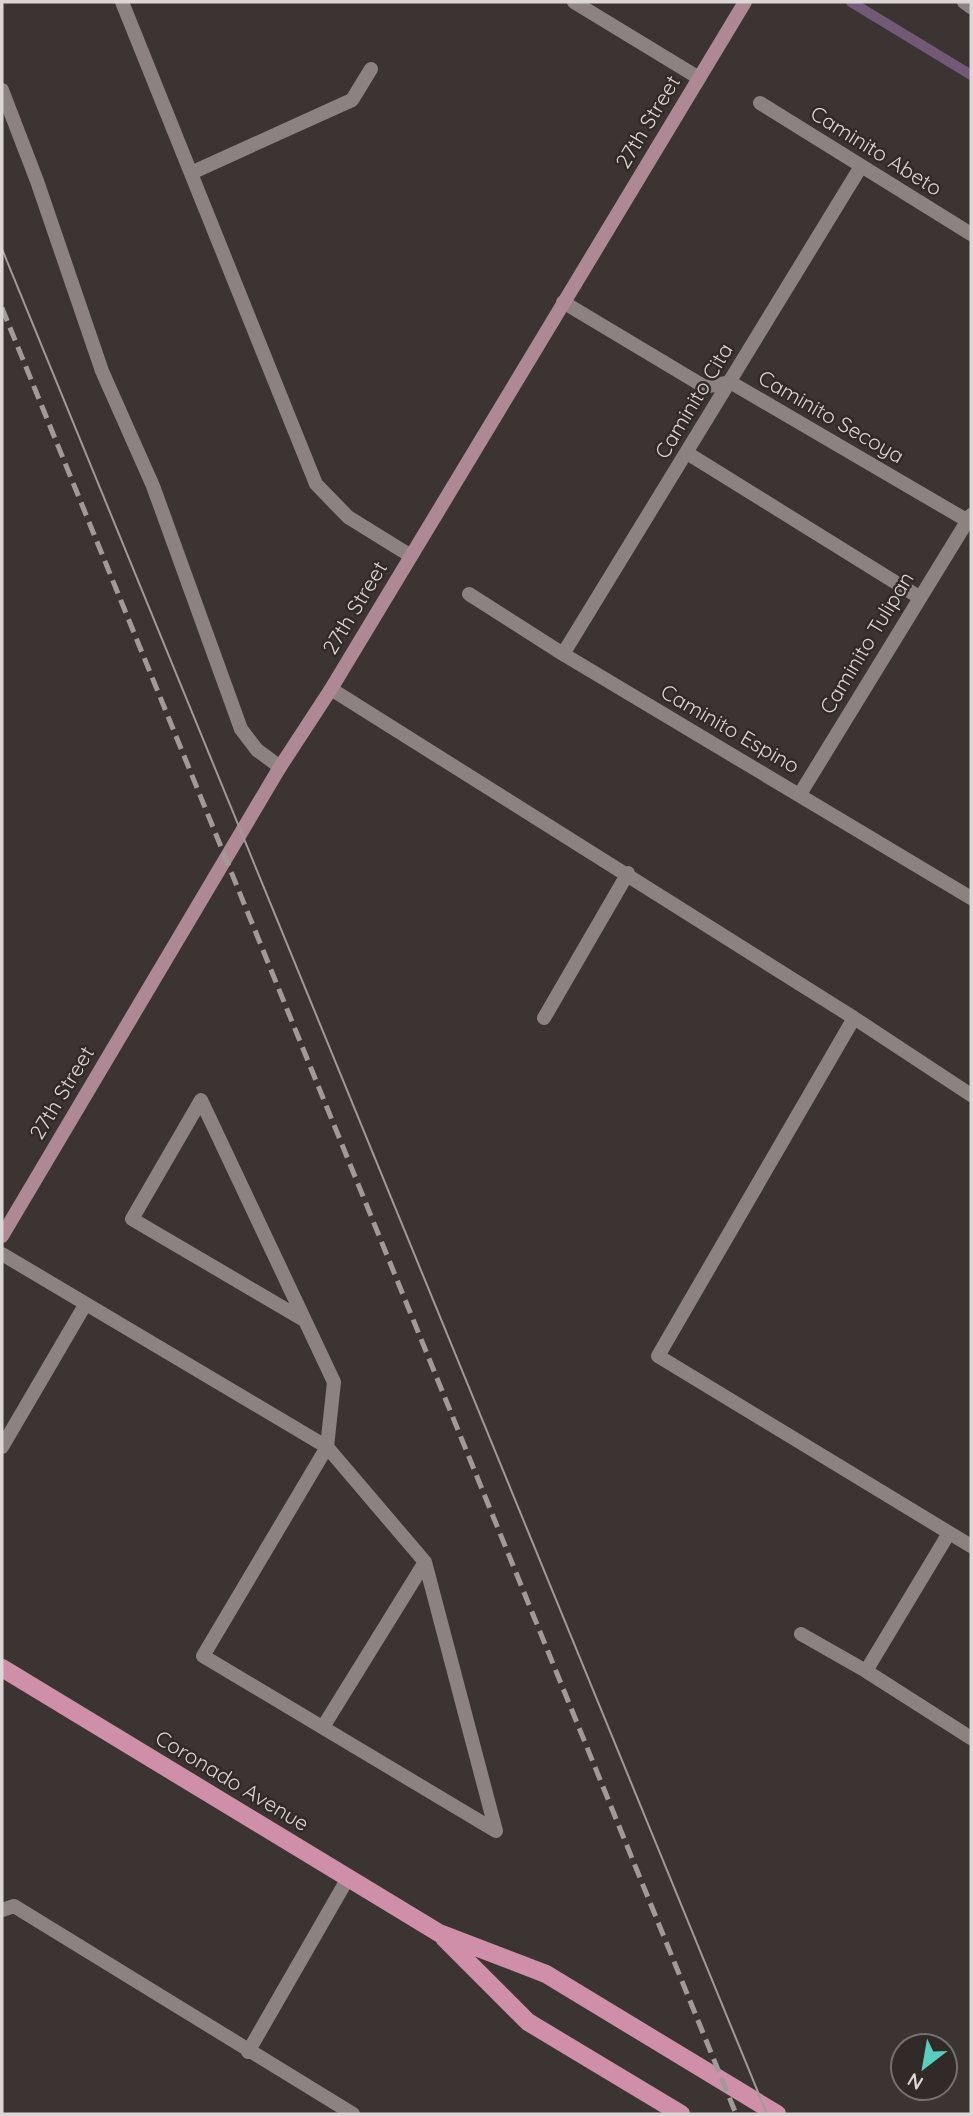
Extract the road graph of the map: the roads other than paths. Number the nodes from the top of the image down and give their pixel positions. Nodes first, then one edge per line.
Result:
1 (122, 2) edge
2 (574, 2) edge
3 (745, 2) edge
4 (964, 2) edge
5 (971, 6) edge
6 (371, 69) dead end
7 (699, 78) junction
8 (2, 90) edge
9 (760, 103) dead end
10 (860, 167) junction
11 (191, 173) junction
12 (971, 234) edge
13 (563, 302) junction
14 (730, 382) junction
15 (687, 453) junction
16 (969, 518) edge
17 (411, 556) junction
18 (469, 594) dead end
19 (919, 597) junction
20 (563, 654) junction
21 (331, 689) junction
22 (280, 767) junction
23 (800, 794) junction
24 (628, 873) junction
25 (971, 898) edge
26 (544, 1018) dead end
27 (853, 1018) junction
28 (971, 1095) edge
29 (2, 1236) edge
30 (2, 1254) edge
31 (86, 1305) junction
32 (304, 1320) junction
33 (2, 1447) edge
34 (327, 1447) junction
35 (949, 1533) junction
36 (971, 1546) edge
37 (425, 1562) junction
38 (801, 1634) dead end
39 (2, 1668) edge
40 (866, 1671) junction
41 (323, 1727) junction
42 (971, 1738) edge
43 (348, 1878) junction
44 (2, 1910) edge
45 (439, 1933) junction
46 (248, 2052) junction
47 (354, 2114) edge
48 (681, 2114) edge
49 (777, 2114) edge

1 - 11 street
2 - 7 street
3 - 7 street, 27th Street
4 - 5 street
6 - 11 street
7 - 13 street, 27th Street
8 - 22 street
9 - 10 street, Caminito Abeto
10 - 12 street, Caminito Abeto
10 - 14 street, Caminito Cita
11 - 17 street
13 - 14 street, Caminito Secoya
13 - 17 street, 27th Street
14 - 15 street, Caminito Cita
14 - 16 street, Caminito Secoya
15 - 19 street
15 - 20 street, Caminito Cita
16 - 19 street, Caminito Tulipan
17 - 21 street, 27th Street
18 - 20 street, Caminito Espino
19 - 23 street, Caminito Tulipan
20 - 23 street, Caminito Espino
21 - 22 street, 27th Street
21 - 24 street
22 - 29 street, 27th Street
23 - 25 street, Caminito Espino
24 - 26 street
24 - 27 street
27 - 28 street
27 - 35 street
30 - 31 street
31 - 33 street
31 - 34 street
32 - 32 street
32 - 34 street
34 - 37 street
34 - 41 street
35 - 36 street
35 - 40 street
37 - 41 street
37 - 41 street
38 - 40 street
39 - 43 main road, Coronado Avenue
40 - 42 street
43 - 45 main road, Coronado Avenue
43 - 46 street
44 - 46 street
45 - 48 main road, Coronado Avenue
45 - 49 main road, Coronado Avenue
46 - 47 street

